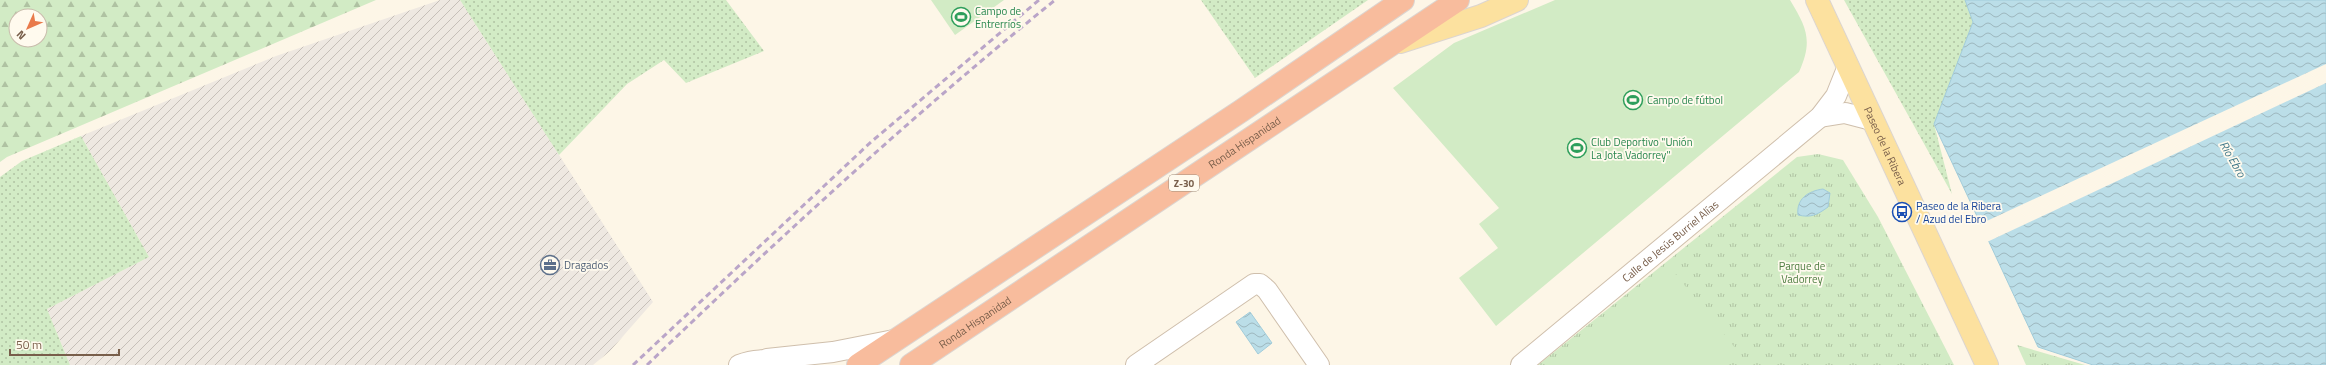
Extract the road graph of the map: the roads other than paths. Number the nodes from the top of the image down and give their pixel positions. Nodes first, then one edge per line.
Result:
1 (1403, 0) edge
2 (1458, 0) edge
3 (1517, 0) edge
4 (1817, 5) edge
5 (1390, 45) junction
6 (1848, 66) junction
7 (1820, 117) junction
8 (1872, 120) junction
9 (896, 340) junction
10 (774, 362) edge
11 (739, 365) edge
12 (858, 365) edge
13 (911, 365) edge
14 (1136, 365) edge
15 (1319, 365) edge
16 (1520, 365) edge
17 (1987, 365) edge

1 - 9 highway, Z-30
2 - 5 highway, Ronda Hispanidad / Z-30
3 - 5 main road
4 - 6 main road, Paseo de la Ribera
5 - 13 highway, Ronda Hispanidad / Z-30
6 - 7 street, Calle de Jesús Burriel Alías
6 - 8 main road, Paseo de la Ribera
7 - 8 street
7 - 16 street, Calle de Jesús Burriel Alías
8 - 17 main road, Paseo de la Ribera
9 - 10 street
9 - 12 highway, Z-30
10 - 11 street
14 - 15 street

